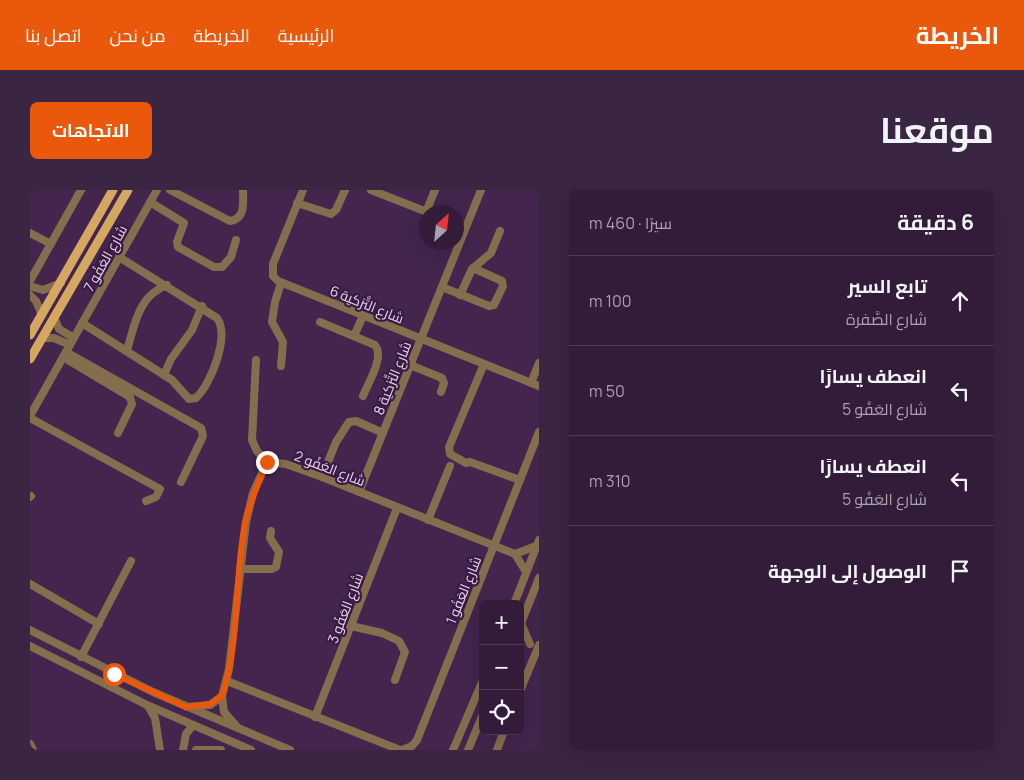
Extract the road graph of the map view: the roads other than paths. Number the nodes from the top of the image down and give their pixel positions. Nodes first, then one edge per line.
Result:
1 (81, 190) edge
2 (114, 190) edge
3 (128, 190) edge
4 (157, 190) edge
5 (170, 190) edge
6 (244, 190) edge
7 (303, 190) edge
8 (345, 190) edge
9 (371, 190) edge
10 (435, 190) edge
11 (481, 190) edge
12 (150, 202) junction
13 (297, 203) junction
14 (430, 205) edge
15 (419, 209) edge
16 (466, 228) joint
17 (500, 231) dead end
18 (30, 233) edge
19 (236, 240) dead end
20 (50, 244) junction
21 (119, 257) junction
22 (473, 268) junction
23 (30, 281) edge
24 (61, 283) junction
25 (281, 283) junction
26 (167, 285) junction
27 (30, 286) edge
28 (442, 288) junction
29 (30, 295) edge
30 (460, 295) junction
31 (202, 306) junction
32 (42, 314) junction
33 (363, 316) junction
34 (54, 317) junction
35 (320, 322) dead end
36 (82, 323) junction
37 (30, 335) edge
38 (354, 336) junction
39 (42, 338) junction
40 (74, 338) junction
41 (421, 339) junction
42 (127, 350) junction
43 (66, 351) junction
44 (30, 359) edge
45 (256, 360) dead end
46 (539, 363) edge
47 (484, 364) junction
48 (410, 365) junction
49 (281, 366) dead end
50 (164, 375) junction
51 (535, 385) edge
52 (441, 392) dead end
53 (363, 396) dead end
54 (30, 417) edge
55 (539, 432) edge
56 (118, 433) dead end
57 (383, 433) junction
58 (267, 462) junction
59 (450, 466) dead end
60 (322, 477) junction
61 (520, 480) junction
62 (181, 482) dead end
63 (359, 492) junction
64 (146, 501) dead end
65 (397, 508) junction
66 (428, 520) junction
67 (271, 531) dead end
68 (538, 543) edge
69 (494, 546) junction
70 (515, 554) junction
71 (131, 561) dead end
72 (240, 568) junction
73 (526, 572) junction
74 (539, 578) edge
75 (30, 584) edge
76 (516, 600) edge
77 (524, 616) edge
78 (99, 624) junction
79 (351, 626) junction
80 (30, 630) edge
81 (524, 633) edge
82 (524, 645) edge
83 (30, 646) edge
84 (537, 646) edge
85 (81, 658) junction
86 (396, 680) dead end
87 (227, 681) junction
88 (479, 689) edge
89 (521, 690) edge
90 (222, 696) junction
91 (147, 705) junction
92 (186, 707) junction
93 (315, 717) junction
94 (479, 724) edge
95 (192, 726) junction
96 (240, 731) junction
97 (503, 735) edge
98 (30, 744) edge
99 (33, 750) edge
100 (160, 750) edge
101 (183, 750) edge
102 (196, 750) edge
103 (221, 750) edge
104 (251, 750) edge
105 (290, 750) edge
106 (401, 750) edge
107 (453, 750) edge
108 (468, 750) edge
109 (497, 750) edge

1 - 20 street
2 - 24 main road
3 - 34 main road
4 - 12 street, شارع العَفُو 7
5 - 6 street
7 - 13 street, شارع التَّزكية 6
8 - 13 street
9 - 15 street
10 - 14 street
11 - 16 street, شارع التَّزكية 8
12 - 19 street
12 - 21 street, شارع العَفُو 7
13 - 25 street, شارع التَّزكية 6
16 - 28 street, شارع التَّزكية 8
17 - 22 street
18 - 20 street
20 - 23 street
21 - 26 street
21 - 36 street, شارع العَفُو 7
22 - 30 street
22 - 30 street
24 - 27 street
24 - 32 main road
25 - 33 street, شارع التَّزكية 6
25 - 49 street
26 - 31 street
26 - 42 street
28 - 30 street
28 - 41 street, شارع التَّزكية 8
29 - 32 street
31 - 50 street
31 - 50 street
32 - 37 main road
33 - 38 street
33 - 41 street, شارع التَّزكية 6
34 - 39 main road
34 - 40 street
35 - 38 street
36 - 40 street, شارع العَفُو 7
36 - 42 street
38 - 53 street
39 - 43 street
39 - 44 main road
40 - 43 street, شارع العَفُو 7
41 - 47 street, شارع التَّزكية 6
41 - 48 street, شارع التَّزكية 8
42 - 50 street
43 - 54 street, شارع العَفُو 7
43 - 56 street
43 - 62 street
45 - 58 street
46 - 51 street
47 - 51 street, شارع التَّزكية 6
47 - 61 street
48 - 52 street
48 - 57 street, شارع التَّزكية 8
54 - 64 street
55 - 61 street, شارع العَفُو 1
57 - 60 street
57 - 63 street, شارع التَّزكية 8
58 - 60 street, شارع العَفُو 2
58 - 72 street
59 - 66 street
60 - 63 street, شارع العَفُو 2
61 - 69 street, شارع العَفُو 1
63 - 65 street, شارع العَفُو 2
65 - 66 street, شارع العَفُو 2
65 - 79 street, شارع العَفُو 3
66 - 69 street, شارع العَفُو 2
67 - 72 street
68 - 70 street
68 - 73 street
69 - 70 street, شارع العَفُو 2
69 - 106 street, شارع العَفُو 1
70 - 73 street
71 - 78 street
72 - 87 street
73 - 76 street
74 - 77 street
75 - 78 street
78 - 85 street
79 - 86 street
79 - 93 street, شارع العَفُو 3
80 - 85 street
81 - 84 street
82 - 84 street
83 - 91 street
84 - 89 street
85 - 92 street
87 - 90 street
87 - 93 street, شارع العَفُو 1
88 - 107 street
90 - 92 street
90 - 96 street
91 - 95 street
91 - 100 street
92 - 96 street
93 - 106 street, شارع العَفُو 1
94 - 108 street
95 - 101 street
95 - 104 street
96 - 105 street
97 - 109 street
98 - 99 street
102 - 103 street

